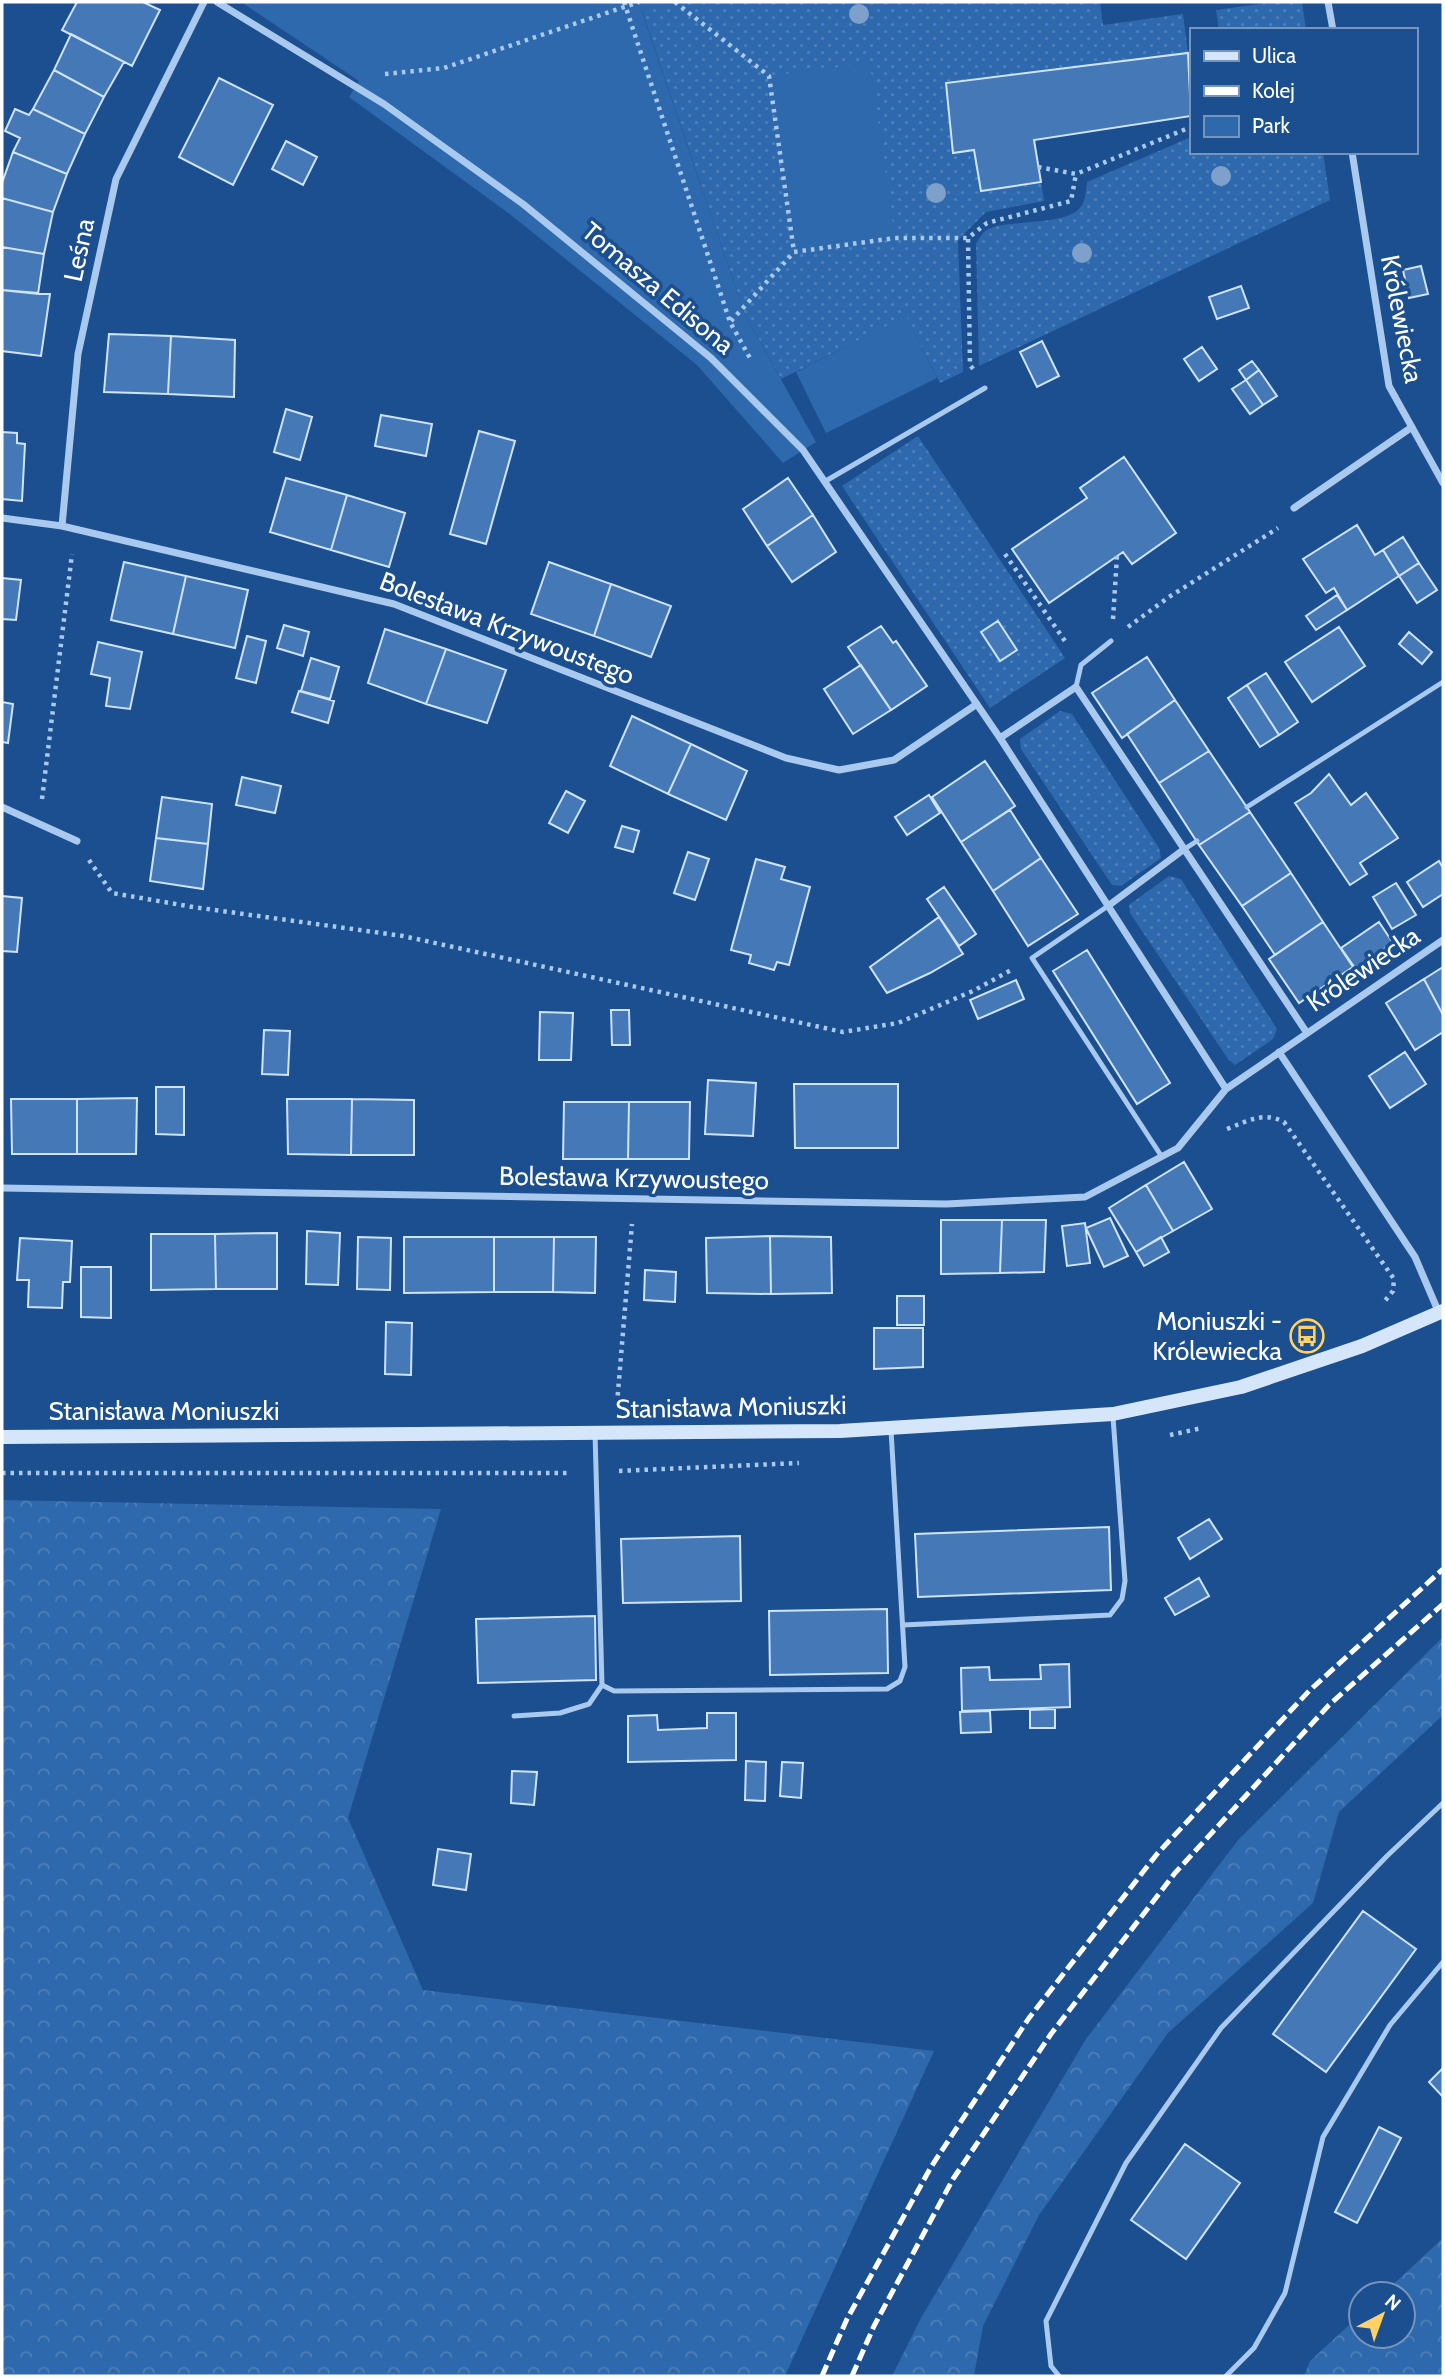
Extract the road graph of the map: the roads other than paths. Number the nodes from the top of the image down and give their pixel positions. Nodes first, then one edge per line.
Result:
1 (204, 2) edge
2 (218, 2) edge
3 (1328, 2) edge
4 (1332, 28) edge
5 (1352, 154) edge
6 (985, 388) road end
7 (1412, 427) junction
8 (824, 482) junction
9 (1443, 483) edge
10 (1294, 508) road end
11 (2, 518) edge
12 (62, 526) junction
13 (1111, 641) road end
14 (1443, 682) edge
15 (1076, 687) junction
16 (976, 704) junction
17 (1000, 738) junction
18 (2, 807) edge
19 (1247, 807) dead end
20 (77, 841) road end
21 (1197, 841) dead end
22 (1184, 850) junction
23 (1108, 906) junction
24 (1443, 940) edge
25 (1307, 1033) junction
26 (1279, 1052) junction
27 (1226, 1089) junction
28 (1162, 1157) junction
29 (2, 1188) edge
30 (1441, 1312) edge
31 (1113, 1414) junction
32 (891, 1427) junction
33 (596, 1433) junction
34 (2, 1437) edge
35 (903, 1625) junction
36 (602, 1685) junction
37 (514, 1716) dead end
38 (1443, 1803) edge
39 (1443, 1962) edge
40 (1059, 2376) edge
41 (1226, 2376) edge

1 - 12 street, Leśna
2 - 8 street, Tomasza Edisona
3 - 4 street
5 - 7 street, Królewiecka
6 - 8 lane
7 - 9 street, Królewiecka
7 - 10 street
8 - 16 street, Tomasza Edisona
11 - 12 street, Bolesława Krzywoustego
12 - 16 street, Bolesława Krzywoustego
13 - 15 lane
14 - 19 lane
15 - 17 street
15 - 22 street
16 - 17 street
17 - 23 street
18 - 20 street
21 - 22 lane
22 - 23 street
22 - 25 street
23 - 27 street
23 - 28 lane
24 - 25 street, Królewiecka
25 - 26 street, Bolesława Krzywoustego
26 - 27 street, Bolesława Krzywoustego
26 - 30 street
27 - 28 street, Bolesława Krzywoustego
28 - 29 street, Bolesława Krzywoustego
30 - 31 street, Stanisława Moniuszki
31 - 32 street, Stanisława Moniuszki
31 - 35 lane
32 - 33 street, Stanisława Moniuszki
32 - 35 lane
33 - 34 street, Stanisława Moniuszki
33 - 36 lane
35 - 36 lane
36 - 37 lane
38 - 40 lane
39 - 41 lane

